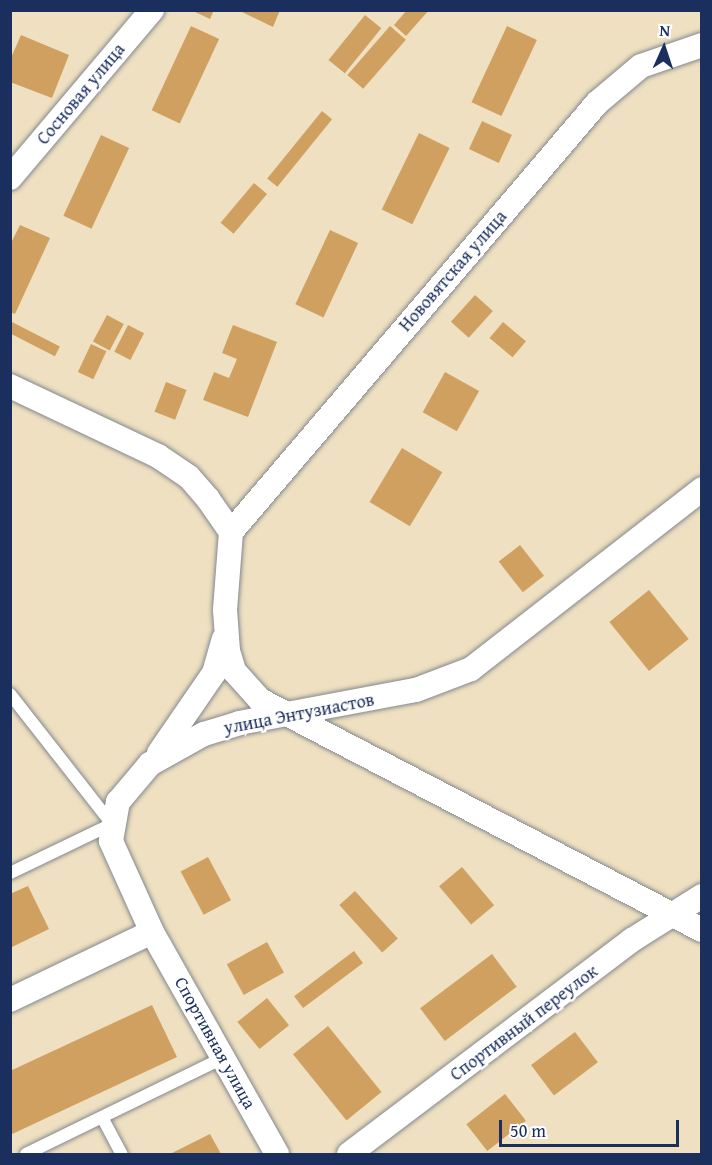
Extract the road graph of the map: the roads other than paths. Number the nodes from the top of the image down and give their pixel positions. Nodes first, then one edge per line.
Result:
1 (152, 10) edge
2 (702, 45) edge
3 (10, 177) edge
4 (10, 386) edge
5 (702, 489) edge
6 (231, 532) junction
7 (225, 631) junction
8 (10, 694) edge
9 (284, 715) junction
10 (150, 764) junction
11 (112, 824) junction
12 (10, 873) edge
13 (702, 896) edge
14 (672, 915) junction
15 (702, 930) edge
16 (152, 932) junction
17 (10, 1000) edge
18 (223, 1058) junction
19 (103, 1119) junction
20 (26, 1155) edge
21 (122, 1155) edge
22 (277, 1155) edge
23 (349, 1155) edge

1 - 3 street, Сосновая улица
2 - 6 street, Нововятская улица
4 - 6 street
5 - 9 street, улица Энтузиастов
6 - 7 street
7 - 9 street
7 - 10 street
8 - 11 lane
9 - 10 street, улица Энтузиастов
9 - 14 street
10 - 11 street, улица Энтузиастов
11 - 12 lane
11 - 16 street, улица Энтузиастов
13 - 14 street, Спортивный переулок
14 - 15 street
14 - 23 street, Спортивный переулок
16 - 17 street
16 - 18 street, Спортивная улица
18 - 19 lane
18 - 22 street, Спортивная улица
19 - 20 lane
19 - 21 lane

